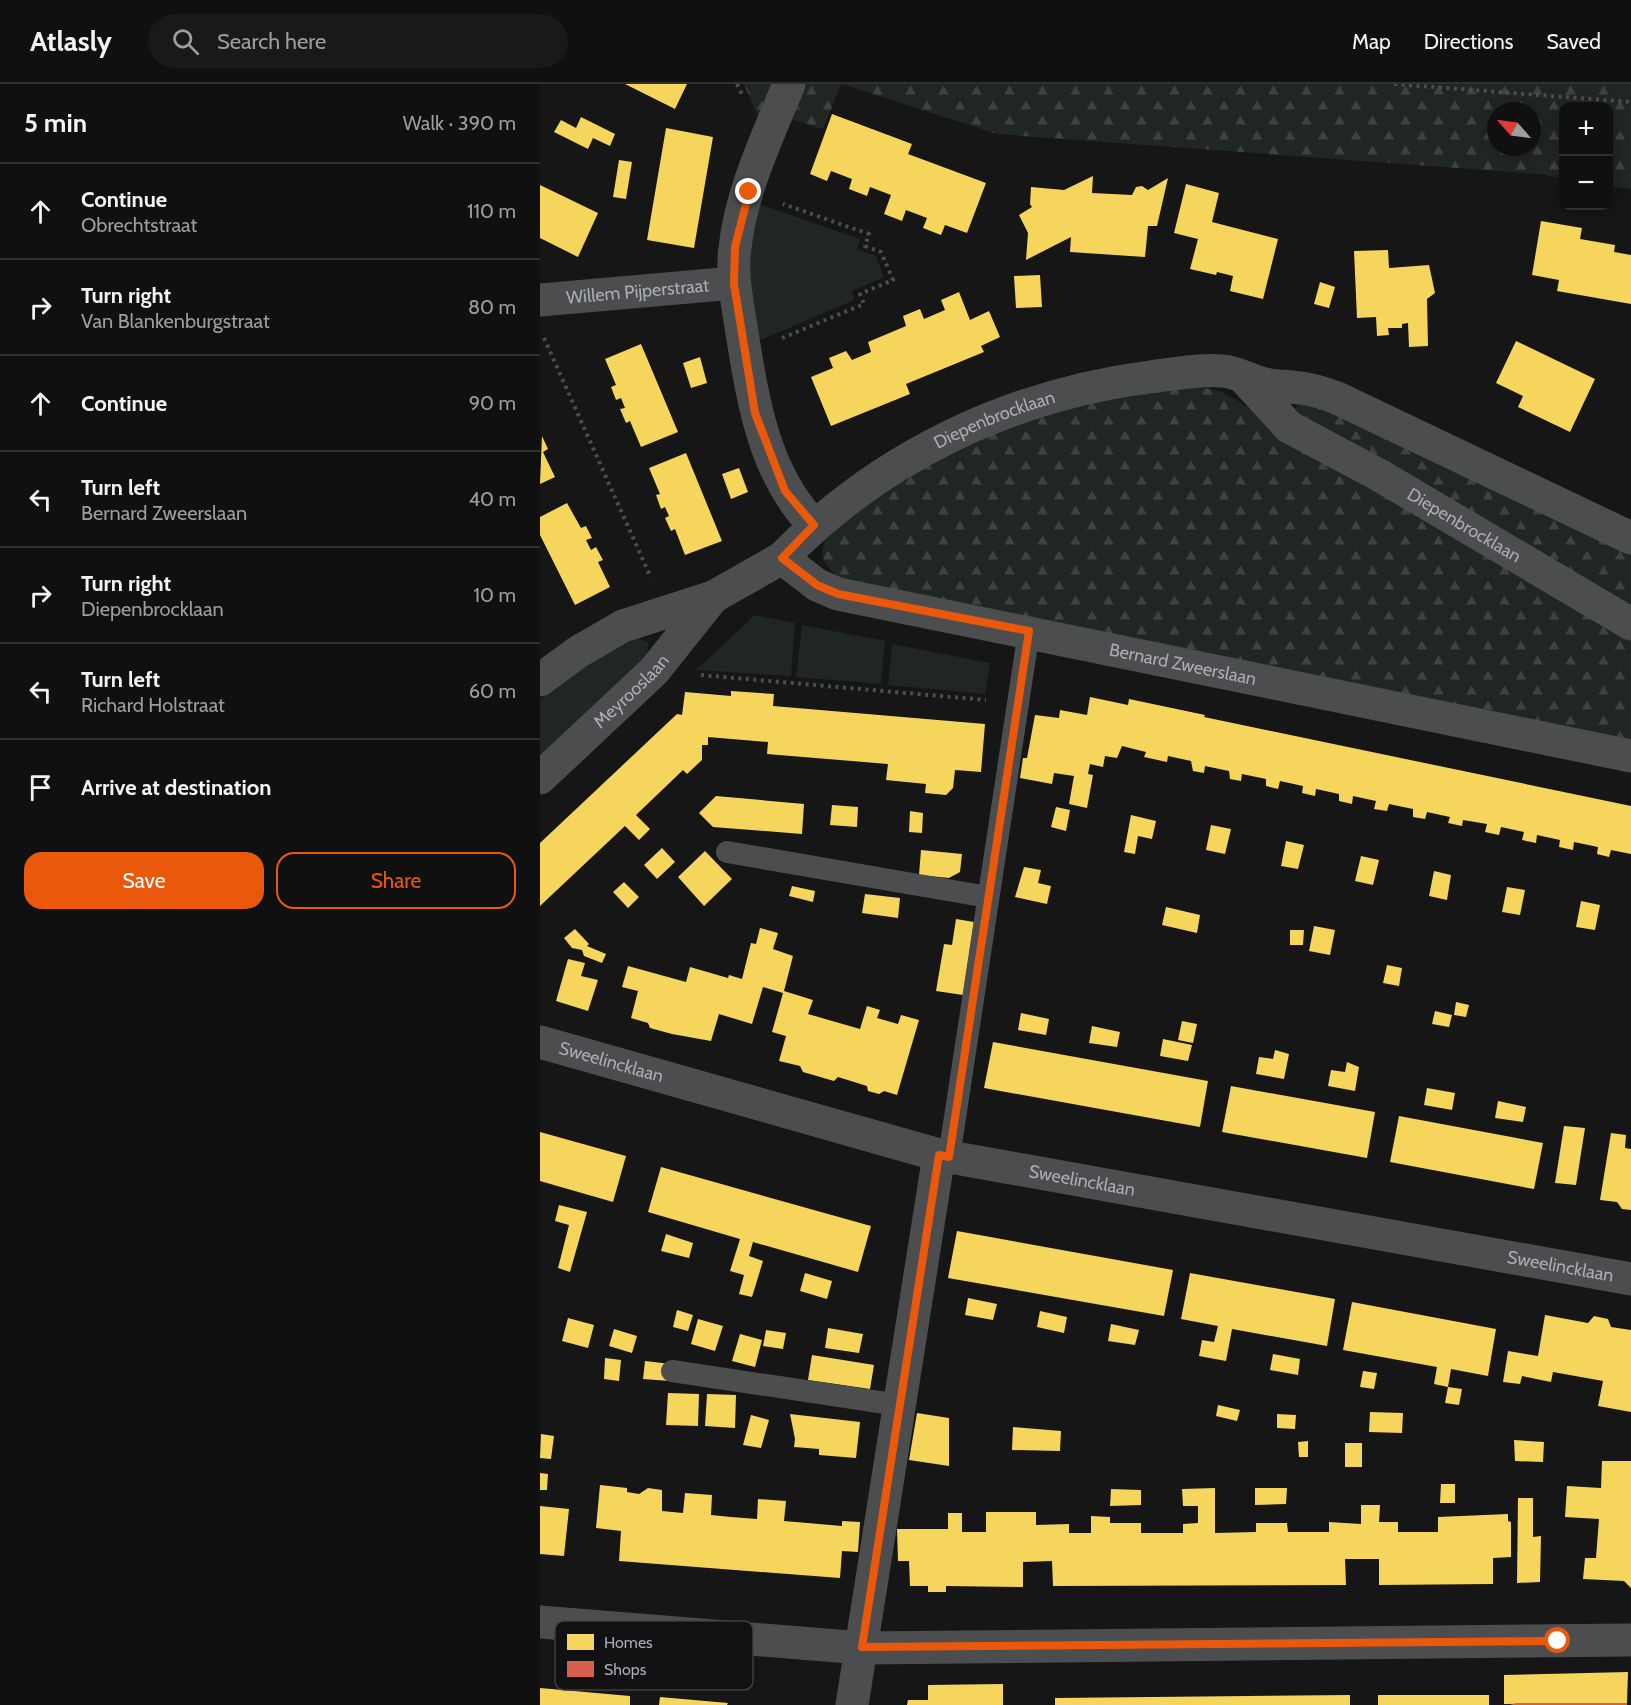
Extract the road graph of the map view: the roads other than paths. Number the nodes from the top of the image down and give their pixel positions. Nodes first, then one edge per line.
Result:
1 (789, 84) edge
2 (734, 284) junction
3 (540, 300) edge
4 (1245, 379) junction
5 (814, 525) junction
6 (1631, 538) edge
7 (782, 558) junction
8 (713, 597) junction
9 (1631, 624) edge
10 (1029, 631) junction
11 (540, 680) edge
12 (1631, 756) edge
13 (540, 778) edge
14 (727, 852) dead end
15 (988, 897) junction
16 (540, 1042) edge
17 (944, 1156) junction
18 (1631, 1279) edge
19 (672, 1371) dead end
20 (899, 1405) junction
21 (540, 1622) edge
22 (555, 1623) edge
23 (753, 1640) edge
24 (1631, 1640) edge
25 (862, 1647) junction
26 (852, 1705) edge

1 - 2 street
2 - 3 street, Willem Pijperstraat
2 - 5 street
4 - 5 street, Diepenbrocklaan
4 - 6 street, Diepenbrocklaan
4 - 9 street, Diepenbrocklaan
5 - 7 street, Diepenbrocklaan
7 - 8 street, Meyrooslaan
7 - 10 street, Bernard Zweerslaan
8 - 11 street, Meyrooslaan
8 - 13 street, Meyrooslaan
10 - 12 street, Bernard Zweerslaan
10 - 15 lane
14 - 15 lane
15 - 17 lane
16 - 17 street, Sweelincklaan
17 - 18 street, Sweelincklaan
17 - 20 street
19 - 20 lane
20 - 25 street
21 - 22 street
23 - 25 street
24 - 25 street
25 - 26 street

